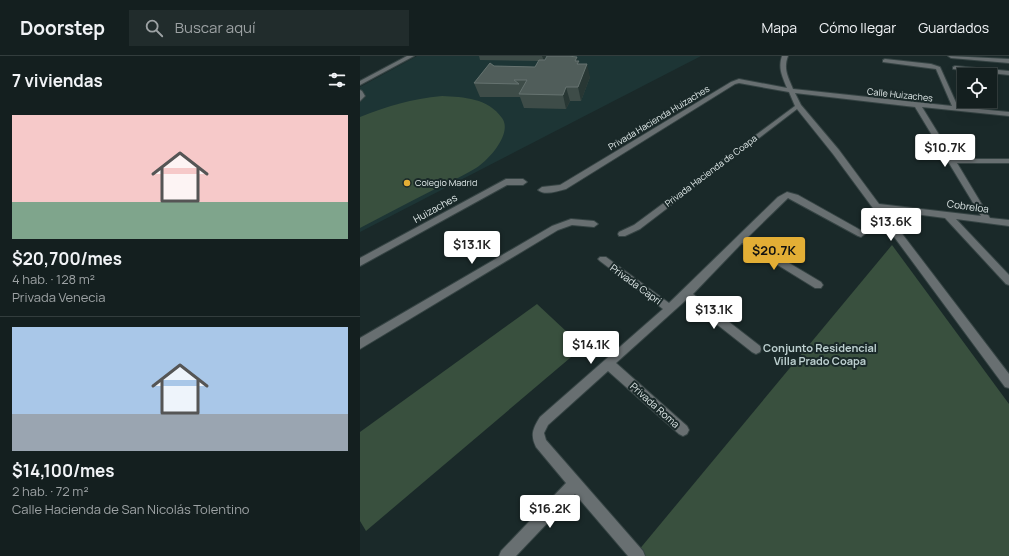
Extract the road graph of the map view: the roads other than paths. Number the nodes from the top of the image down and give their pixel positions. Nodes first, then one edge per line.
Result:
1 (412, 56) edge
2 (785, 56) edge
3 (951, 56) edge
4 (1009, 61) edge
5 (885, 62) dead end
6 (955, 68) dead end
7 (1009, 73) edge
8 (360, 83) edge
9 (790, 91) junction
10 (360, 92) edge
11 (360, 99) edge
12 (798, 106) junction
13 (918, 106) junction
14 (956, 109) junction
15 (1000, 113) junction
16 (1009, 114) edge
17 (1009, 120) edge
18 (951, 161) junction
19 (1009, 161) edge
20 (523, 182) dead end
21 (542, 190) dead end
22 (876, 206) junction
23 (946, 214) junction
24 (988, 221) junction
25 (1009, 223) edge
26 (594, 224) dead end
27 (622, 234) dead end
28 (861, 234) dead end
29 (742, 239) junction
30 (603, 260) dead end
31 (360, 262) edge
32 (1009, 281) edge
33 (818, 286) dead end
34 (686, 294) junction
35 (669, 308) junction
36 (360, 344) edge
37 (756, 349) dead end
38 (609, 364) junction
39 (1009, 383) edge
40 (683, 430) dead end
41 (576, 484) junction
42 (506, 556) edge
43 (638, 556) edge

1 - 8 street
2 - 9 street
3 - 4 street
5 - 14 street
6 - 7 street
9 - 12 street
9 - 13 street, Calle Huizaches
9 - 21 street, Privada Hacienda Huizaches
10 - 11 street
12 - 22 street
12 - 27 street, Privada Hacienda de Coapa
13 - 14 street, Calle Huizaches
13 - 18 street
14 - 15 street, Calle Huizaches
15 - 16 street, Calle Huizaches
15 - 17 street
18 - 19 street
18 - 24 street
20 - 31 street, Huizaches
22 - 23 street, Cobreloa
22 - 39 street
23 - 24 street, Cobreloa
23 - 32 street
24 - 25 street, Cobreloa
26 - 36 street
28 - 29 street
29 - 33 street
29 - 34 street
30 - 35 street, Privada Capri
34 - 35 street
34 - 37 street
35 - 38 street
38 - 40 street, Privada Roma
38 - 41 street
41 - 42 street
41 - 43 street

